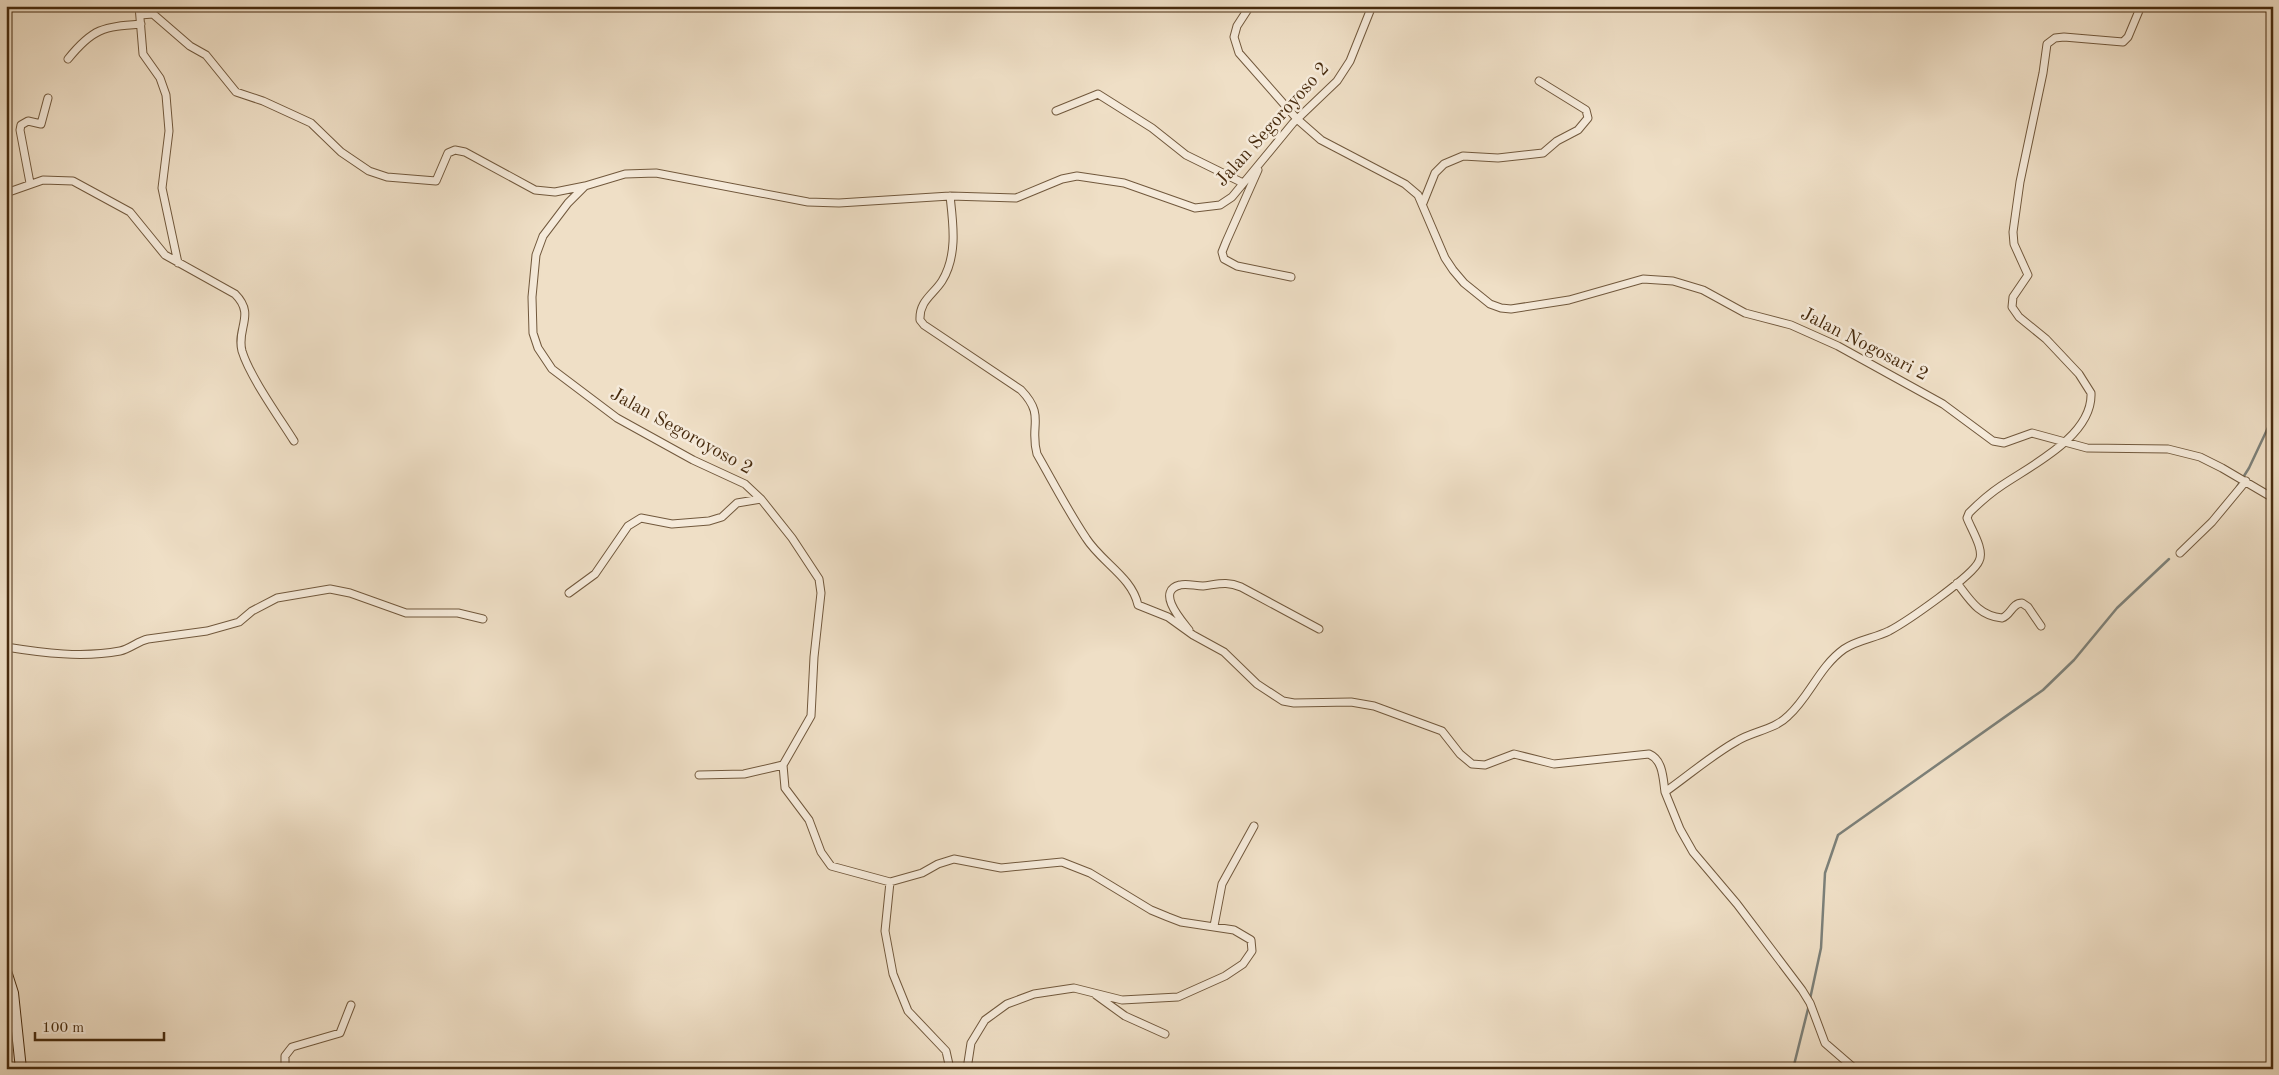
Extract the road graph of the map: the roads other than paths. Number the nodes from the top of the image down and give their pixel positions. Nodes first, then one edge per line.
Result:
1 (139, 6) edge
2 (1250, 6) edge
3 (1372, 6) edge
4 (2141, 6) edge
5 (140, 15) junction
6 (141, 24) junction
7 (68, 59) dead end
8 (1539, 80) dead end
9 (48, 98) dead end
10 (1056, 111) dead end
11 (1297, 119) junction
12 (1262, 160) junction
13 (30, 183) junction
14 (1243, 183) junction
15 (585, 186) junction
16 (6, 193) edge
17 (950, 196) junction
18 (1423, 202) junction
19 (178, 263) junction
20 (1291, 277) dead end
21 (294, 441) dead end
22 (2064, 443) junction
23 (2246, 481) junction
24 (2273, 498) edge
25 (761, 499) junction
26 (2180, 553) dead end
27 (1957, 583) junction
28 (569, 593) dead end
29 (483, 619) dead end
30 (2041, 626) dead end
31 (1319, 629) dead end
32 (1193, 635) junction
33 (6, 647) edge
34 (784, 765) junction
35 (699, 775) dead end
36 (1666, 792) junction
37 (1254, 826) dead end
38 (890, 882) junction
39 (1214, 926) junction
40 (6, 971) edge
41 (1092, 992) junction
42 (351, 1004) dead end
43 (1165, 1034) dead end
44 (21, 1069) edge
45 (285, 1069) edge
46 (950, 1069) edge
47 (967, 1069) edge
48 (1855, 1069) edge

1 - 5 street
2 - 11 street, Jalan Nogosari 2
3 - 11 street, Jalan Segoroyoso 2
4 - 22 street
5 - 6 street
5 - 15 street
6 - 7 street
6 - 19 street
8 - 18 street
9 - 13 street
10 - 14 street
11 - 12 street, Jalan Segoroyoso 2
11 - 18 street, Jalan Nogosari 2
12 - 14 street, Jalan Segoroyoso 2
12 - 20 street
13 - 16 street
13 - 19 street
14 - 17 street, Jalan Segoroyoso 2
15 - 17 street, Jalan Segoroyoso 2
15 - 25 street, Jalan Segoroyoso 2
17 - 32 street
18 - 22 street, Jalan Nogosari 2
19 - 21 street
22 - 23 street, Jalan Nogosari 2
22 - 27 street
23 - 24 street, Jalan Nogosari 2
23 - 26 street
25 - 28 street
25 - 34 street, Jalan Segoroyoso 2
27 - 30 street
27 - 36 street
29 - 33 street
31 - 32 street
32 - 36 street
34 - 35 street
34 - 38 street
36 - 48 street
37 - 39 street
38 - 39 street
38 - 46 street
39 - 41 street
40 - 44 main road
41 - 43 street
41 - 47 street
42 - 45 street

